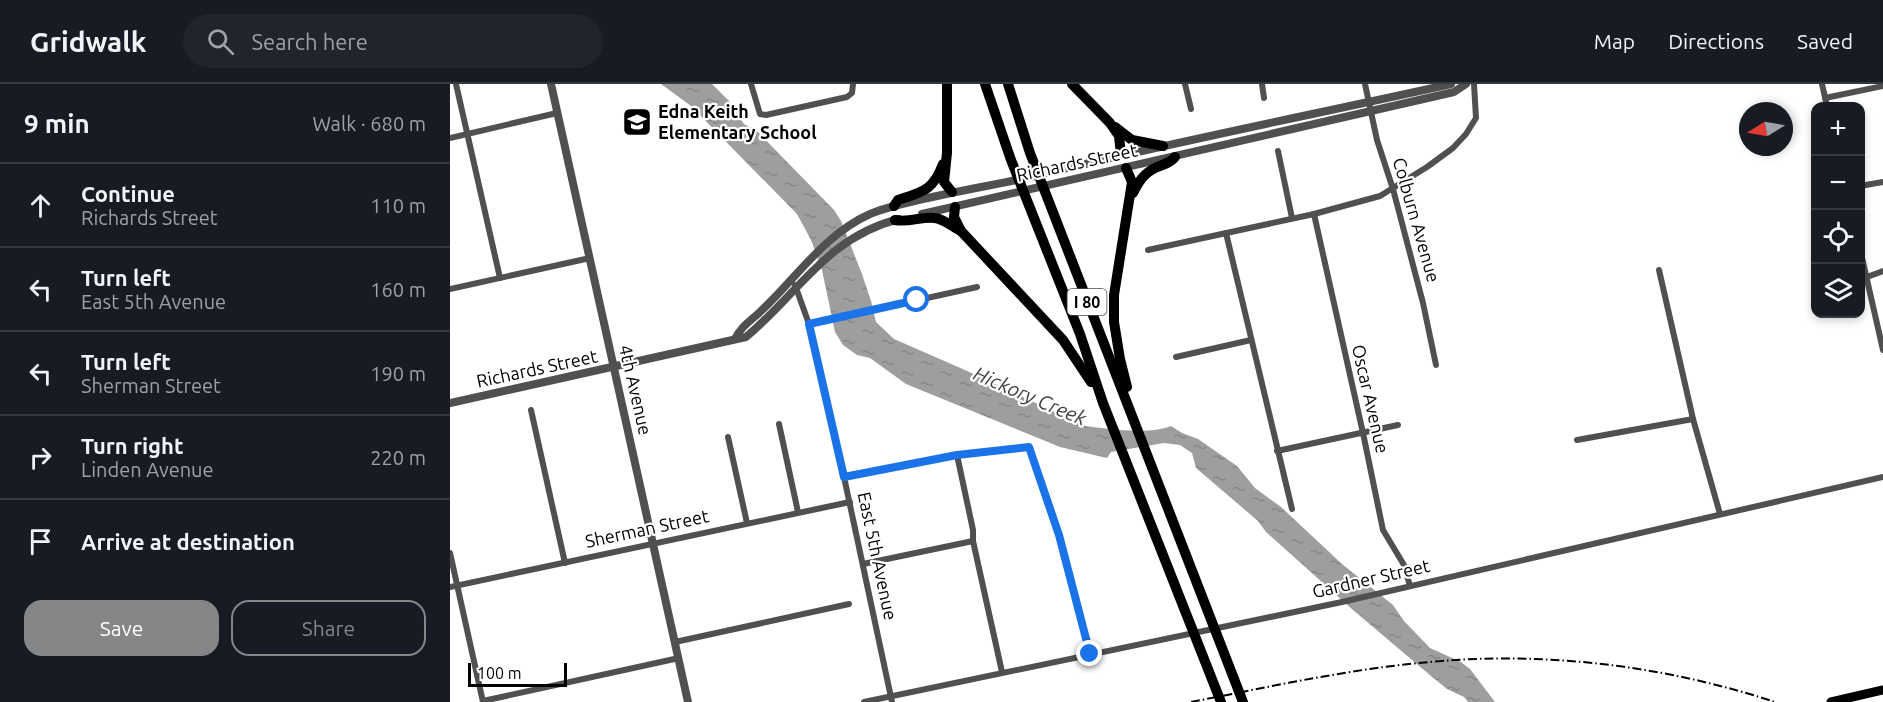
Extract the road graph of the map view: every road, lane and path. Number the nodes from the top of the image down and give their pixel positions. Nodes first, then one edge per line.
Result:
1 (456, 84) edge
2 (551, 84) edge
3 (751, 84) edge
4 (853, 84) edge
5 (946, 84) edge
6 (985, 84) edge
7 (1008, 84) edge
8 (1072, 84) edge
9 (1185, 84) edge
10 (1262, 84) edge
11 (1365, 84) edge
12 (1458, 84) edge
13 (1474, 84) edge
14 (1822, 84) edge
15 (1883, 86) edge
16 (1264, 98) dead end
17 (1825, 98) junction
18 (1369, 101) junction
19 (1826, 102) edge
20 (1191, 109) dead end
21 (1371, 111) junction
22 (557, 113) junction
23 (1110, 123) junction
24 (467, 134) junction
25 (450, 138) edge
26 (1163, 146) junction
27 (1278, 151) dead end
28 (947, 153) junction
29 (1121, 155) junction
30 (1175, 157) junction
31 (1126, 168) junction
32 (1883, 182) edge
33 (1865, 185) edge
34 (1393, 189) junction
35 (952, 192) junction
36 (1130, 199) junction
37 (894, 206) junction
38 (955, 207) junction
39 (1314, 214) junction
40 (1292, 218) junction
41 (896, 220) junction
42 (961, 231) junction
43 (1226, 233) junction
44 (1148, 250) dead end
45 (590, 258) junction
46 (1864, 264) edge
47 (1659, 270) dead end
48 (1883, 272) edge
49 (1867, 277) junction
50 (500, 278) junction
51 (791, 279) junction
52 (977, 287) dead end
53 (796, 288) junction
54 (450, 289) edge
55 (809, 324) junction
56 (735, 339) junction
57 (1251, 340) junction
58 (1883, 350) edge
59 (1176, 357) dead end
60 (1436, 365) dead end
61 (615, 367) junction
62 (450, 403) edge
63 (1103, 403) junction
64 (1127, 403) junction
65 (531, 410) dead end
66 (1693, 419) junction
67 (779, 424) dead end
68 (1398, 425) dead end
69 (1363, 433) junction
70 (728, 437) dead end
71 (1577, 440) dead end
72 (1278, 451) junction
73 (957, 455) junction
74 (844, 477) junction
75 (1883, 477) edge
76 (850, 502) junction
77 (1292, 509) dead end
78 (798, 512) junction
79 (1720, 514) junction
80 (747, 523) junction
81 (973, 541) junction
82 (654, 542) junction
83 (450, 553) edge
84 (565, 563) junction
85 (863, 564) junction
86 (454, 586) edge
87 (1410, 586) junction
88 (849, 604) dead end
89 (675, 642) junction
90 (1090, 654) junction
91 (679, 658) junction
92 (1002, 672) junction
93 (1883, 690) edge
94 (892, 699) edge
95 (483, 702) edge
96 (688, 702) edge
97 (864, 702) edge
98 (1221, 702) edge
99 (1243, 702) edge
100 (1831, 702) edge

1 - 24 street
2 - 22 street, 4th Avenue
3 - 4 street
5 - 28 highway
6 - 63 highway, I 80
7 - 64 highway, I 80
8 - 23 highway
9 - 20 street
10 - 16 street
11 - 18 street, Colburn Avenue
12 - 18 street, Richards Street
12 - 21 street, Richards Street
13 - 34 street
14 - 17 street
15 - 17 street
17 - 19 street
18 - 21 street, Colburn Avenue
18 - 26 street, Richards Street
21 - 30 street, Richards Street
21 - 34 street, Colburn Avenue
22 - 24 street
22 - 45 street, 4th Avenue
23 - 26 highway
23 - 29 highway
24 - 25 street
24 - 50 street
26 - 29 street, Richards Street
27 - 40 street
28 - 35 highway
28 - 37 highway
29 - 31 street
29 - 35 street, Richards Street
30 - 31 street, Richards Street
30 - 36 highway
31 - 36 highway
31 - 38 street, Richards Street
32 - 33 street
34 - 39 street
34 - 60 street, Colburn Avenue
35 - 37 street, Richards Street
35 - 38 street
36 - 64 highway
37 - 51 street, Richards Street
38 - 41 street, Richards Street
38 - 42 highway
39 - 40 street
39 - 69 street, Oscar Avenue
40 - 43 street
41 - 42 highway
41 - 53 street, Richards Street
42 - 63 highway
43 - 44 street
43 - 57 street
45 - 50 street
45 - 61 street, 4th Avenue
46 - 49 street
47 - 66 street
48 - 49 street
49 - 58 street
50 - 54 street
51 - 53 street, East 5th Avenue
51 - 56 street, Richards Street
52 - 55 street
53 - 55 street, East 5th Avenue
53 - 56 street, Richards Street
55 - 74 street, East 5th Avenue
56 - 61 street, Richards Street
57 - 59 street
57 - 72 street
61 - 62 street, Richards Street
61 - 82 street, 4th Avenue
63 - 98 highway, I 80
64 - 99 highway, I 80
65 - 84 street
66 - 71 street
66 - 79 street
67 - 78 street
68 - 69 street
69 - 72 street
69 - 87 street, Oscar Avenue
70 - 80 street
72 - 77 street
73 - 74 street
73 - 81 street
73 - 90 street
74 - 76 street, East 5th Avenue
75 - 79 street, Gardner Street
76 - 78 street, Sherman Street
76 - 85 street, East 5th Avenue
78 - 80 street, Sherman Street
79 - 87 street, Gardner Street
80 - 82 street, Sherman Street
81 - 85 street
81 - 92 street
82 - 84 street, Sherman Street
82 - 89 street, 4th Avenue
83 - 86 street
84 - 86 street, Sherman Street
85 - 94 street, East 5th Avenue
86 - 95 street
87 - 90 street, Gardner Street
88 - 89 street
89 - 91 street, 4th Avenue
90 - 92 street, Gardner Street
91 - 95 street
91 - 96 street, 4th Avenue
92 - 94 street, Gardner Street
93 - 100 main road
94 - 97 street, Gardner Street

